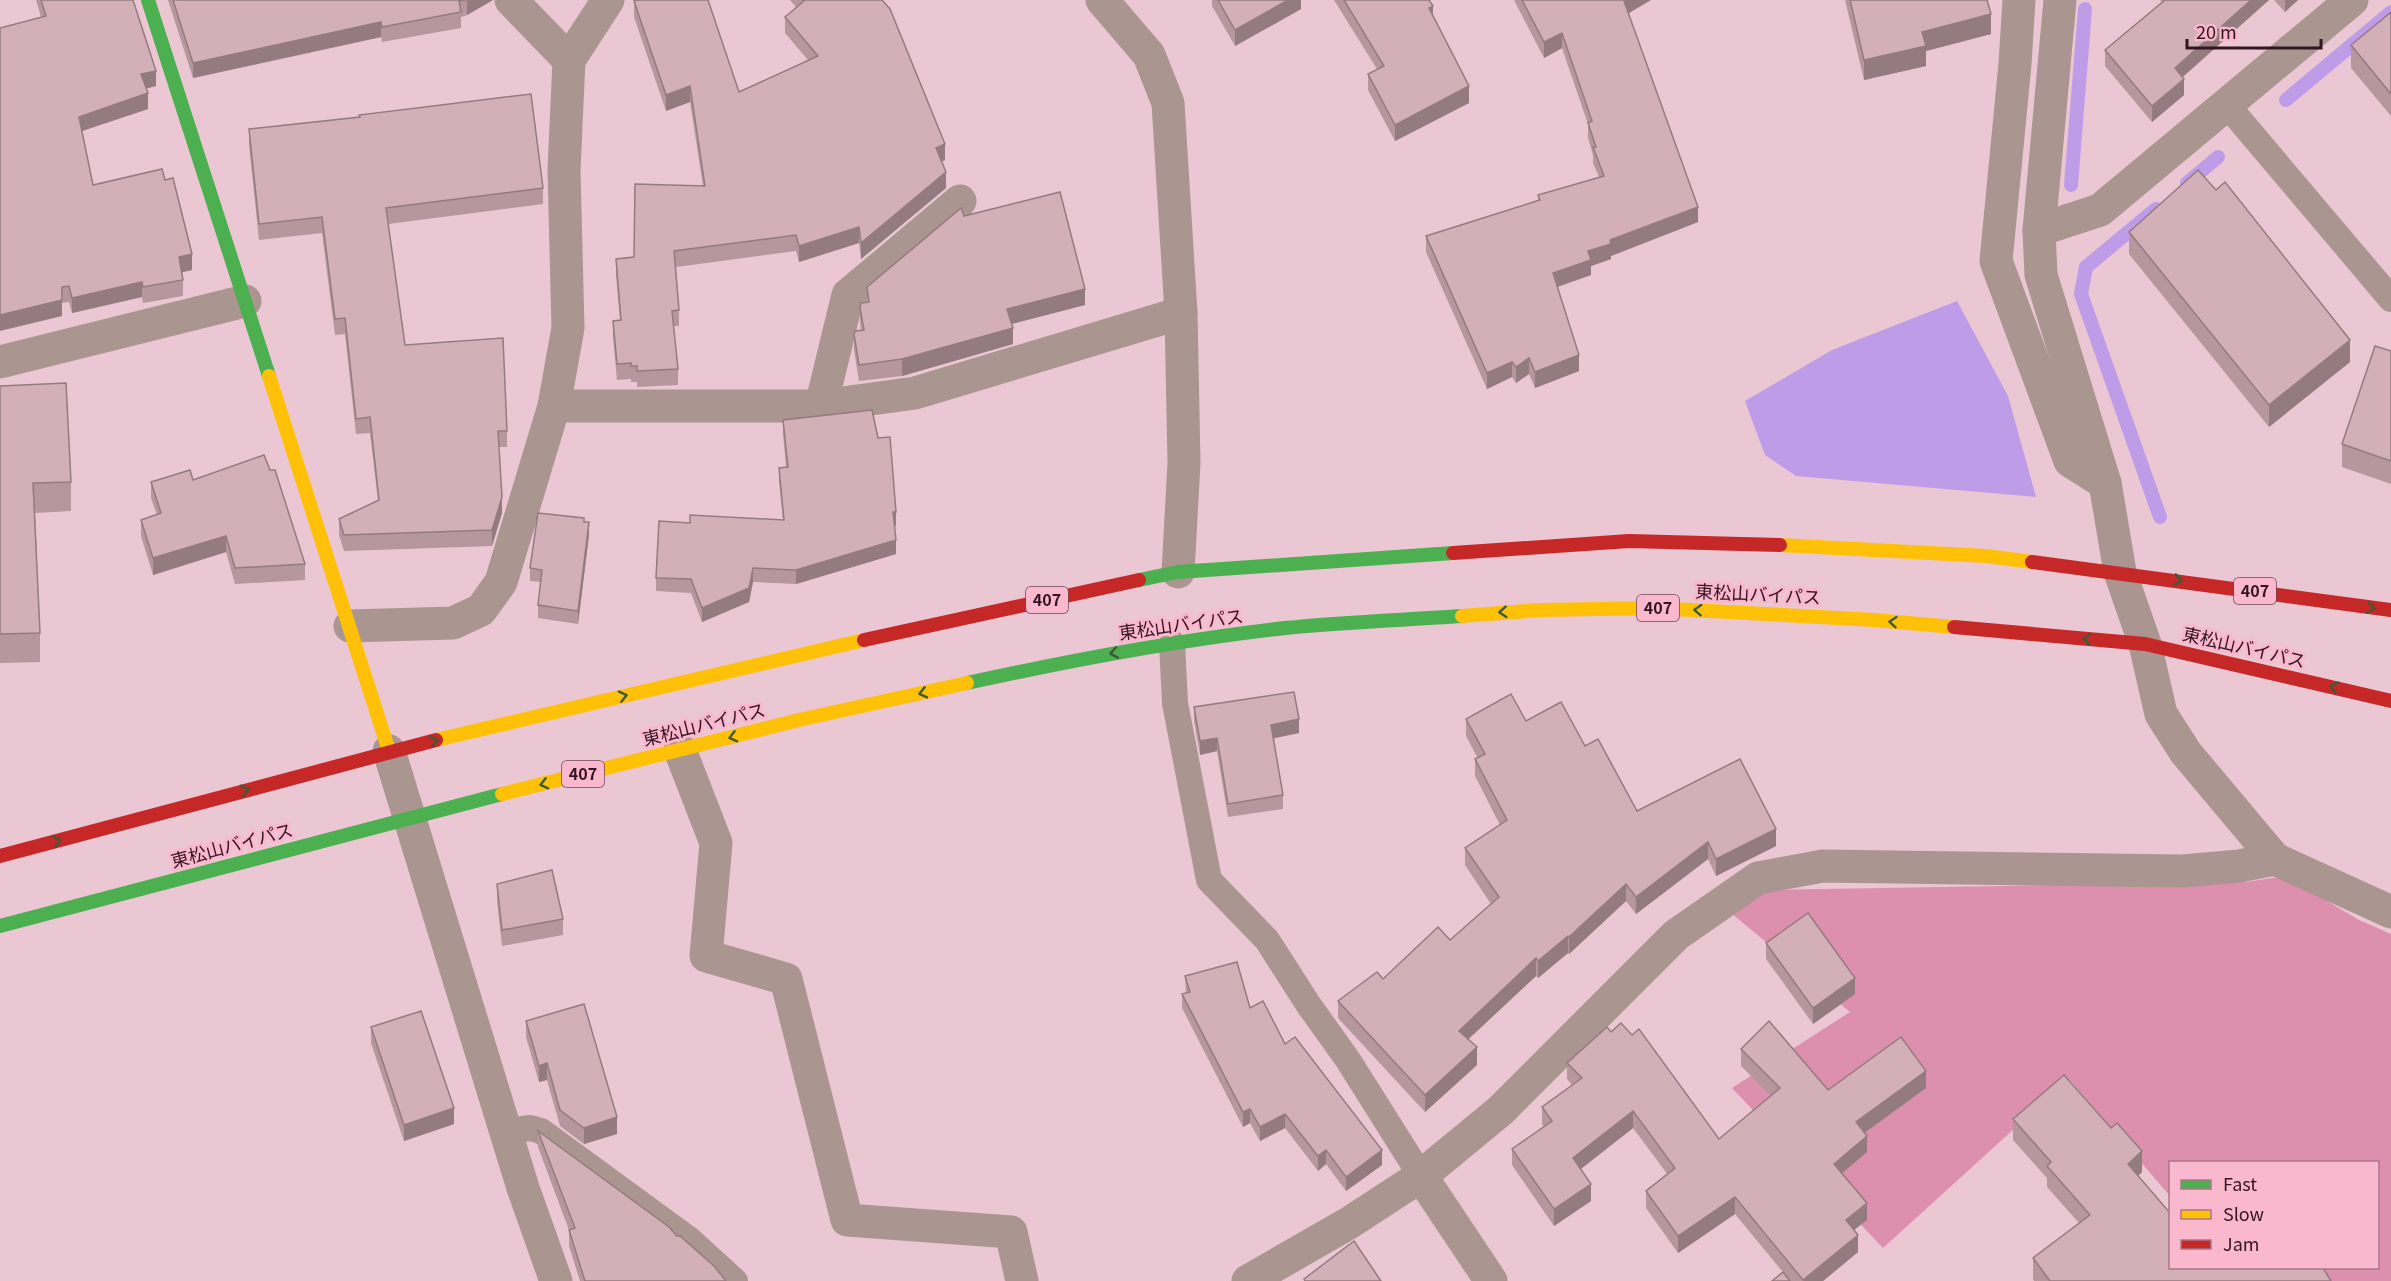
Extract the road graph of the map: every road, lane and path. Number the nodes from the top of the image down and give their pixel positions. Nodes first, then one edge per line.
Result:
1 (148, 0) edge
2 (512, 0) edge
3 (608, 0) edge
4 (1102, 0) edge
5 (2019, 0) edge
6 (2060, 0) edge
7 (2352, 0) edge
8 (569, 60) junction
9 (2227, 105) junction
10 (960, 201) dead end
11 (2039, 231) junction
12 (2391, 299) edge
13 (245, 301) junction
14 (1181, 313) junction
15 (0, 362) edge
16 (554, 406) junction
17 (821, 406) junction
18 (2105, 483) junction
19 (1178, 572) junction
20 (2120, 572) junction
21 (2391, 610) edge
22 (350, 626) junction
23 (1172, 643) junction
24 (2145, 644) junction
25 (2391, 700) edge
26 (680, 750) junction
27 (390, 751) junction
28 (410, 817) junction
29 (0, 856) edge
30 (2275, 859) junction
31 (2391, 912) edge
32 (0, 926) edge
33 (506, 1131) junction
34 (1421, 1176) junction
35 (556, 1281) edge
36 (735, 1281) edge
37 (1022, 1281) edge
38 (1248, 1281) edge
39 (1491, 1281) edge

1 - 13 main road
2 - 8 street
3 - 8 street
4 - 14 street
5 - 18 street
6 - 11 street
7 - 9 street
8 - 16 street
9 - 11 street
9 - 12 lane
10 - 17 street
11 - 18 street
13 - 15 street
13 - 22 main road
14 - 17 street
14 - 19 street
16 - 17 street
16 - 22 street
18 - 20 street
19 - 20 main road, 407
27 -> 19 main road, 407
20 -> 21 main road, 407
20 - 24 street
22 - 27 main road
24 -> 23 main road, 東松山バイパス / 407
23 -> 26 main road, 東松山バイパス / 407
23 - 34 lane
25 -> 24 main road, 東松山バイパス / 407
24 - 30 street
26 -> 28 main road, 東松山バイパス / 407
26 - 37 street
27 - 28 street
29 -> 27 main road, 407
28 - 32 main road, 東松山バイパス / 407
28 - 33 street
30 - 31 street
30 - 34 street
33 - 35 street
33 - 36 lane
34 - 38 street
34 - 39 street

